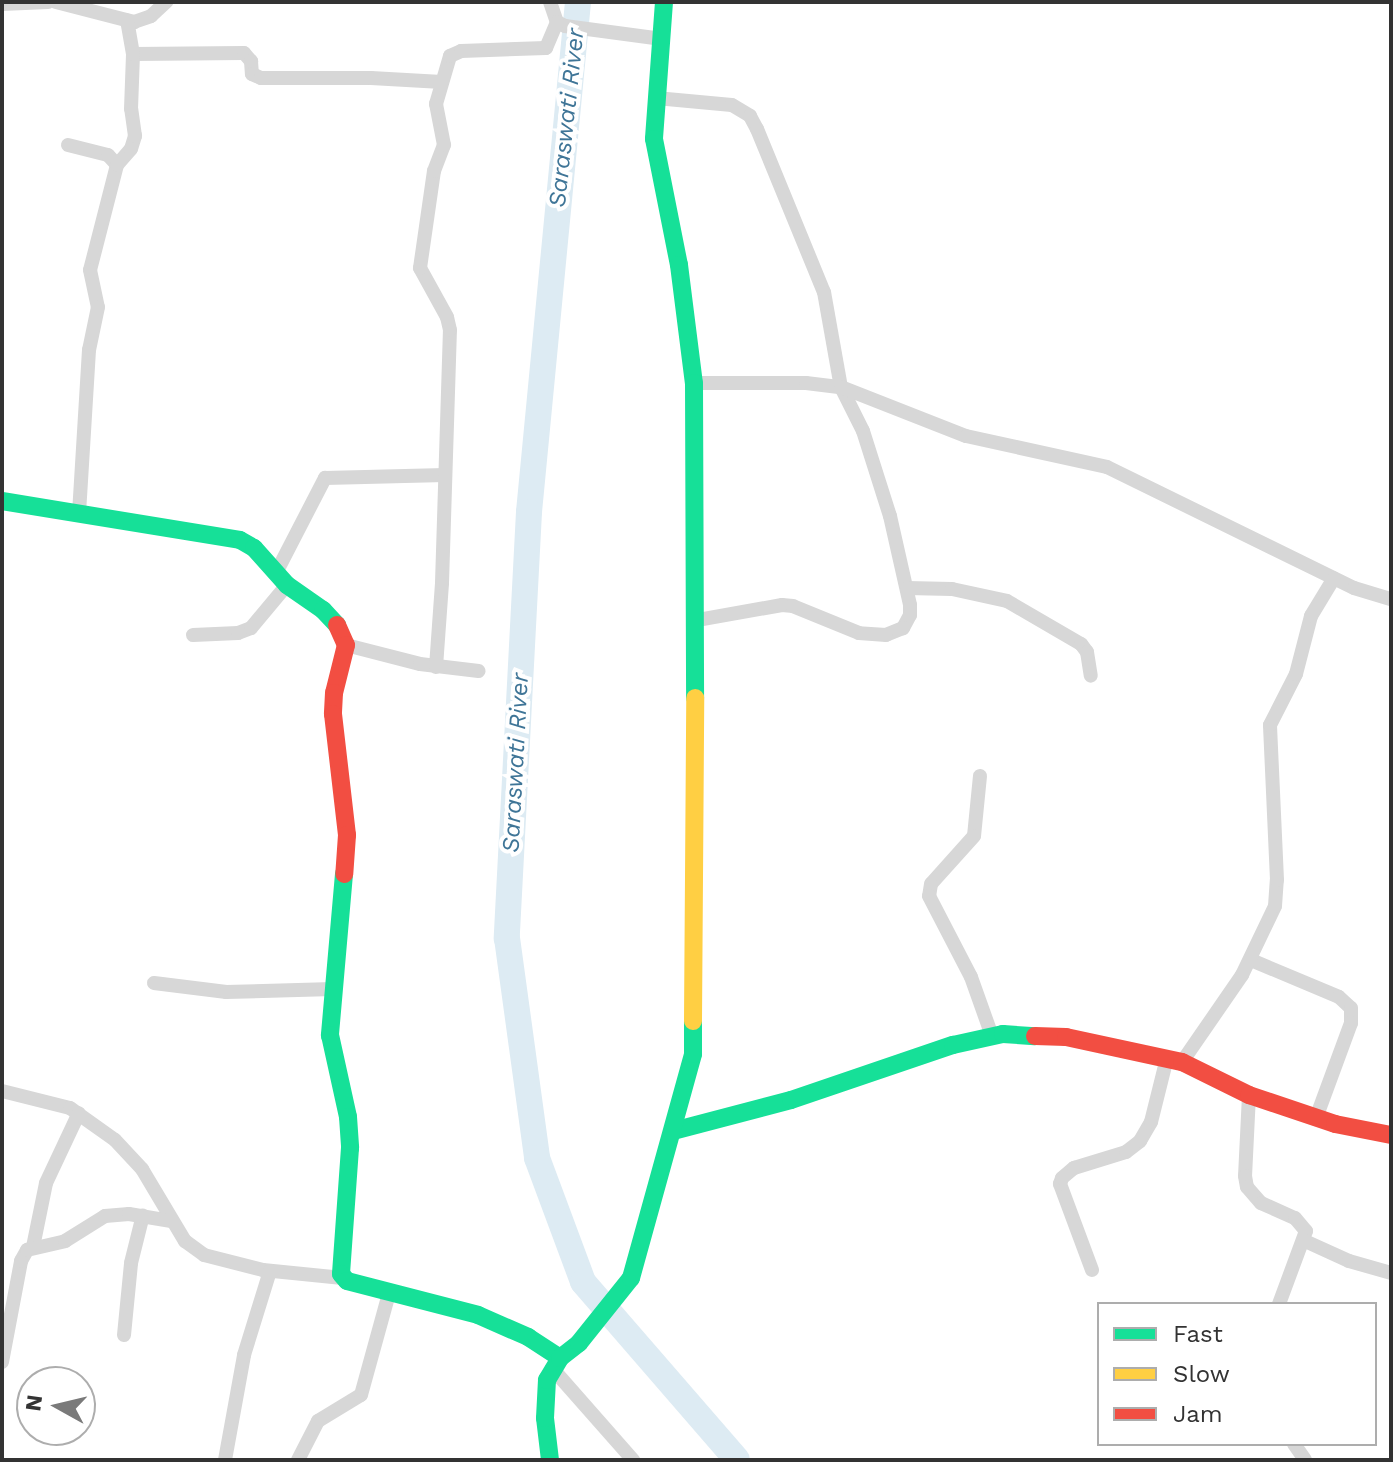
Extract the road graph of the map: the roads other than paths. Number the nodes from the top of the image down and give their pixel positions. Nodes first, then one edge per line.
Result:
1 (48, 2) edge
2 (56, 2) edge
3 (166, 2) edge
4 (550, 2) edge
5 (664, 2) edge
6 (2, 4) edge
7 (127, 21) junction
8 (557, 22) junction
9 (662, 39) junction
10 (133, 54) junction
11 (442, 82) junction
12 (656, 98) junction
13 (68, 145) dead end
14 (117, 165) junction
15 (694, 383) junction
16 (841, 387) junction
17 (445, 475) junction
18 (2, 501) edge
19 (79, 514) junction
20 (282, 578) junction
21 (1334, 578) junction
22 (907, 588) junction
23 (1391, 599) edge
24 (698, 620) junction
25 (193, 635) dead end
26 (346, 645) junction
27 (436, 667) junction
28 (479, 671) dead end
29 (1091, 676) dead end
30 (980, 776) dead end
31 (1251, 960) junction
32 (154, 983) dead end
33 (333, 989) junction
34 (992, 1036) junction
35 (1175, 1060) junction
36 (2, 1091) edge
37 (1249, 1095) junction
38 (79, 1113) junction
39 (1316, 1118) junction
40 (673, 1131) junction
41 (1391, 1135) edge
42 (143, 1215) junction
43 (171, 1221) junction
44 (1305, 1241) junction
45 (33, 1247) junction
46 (1092, 1270) dead end
47 (270, 1271) junction
48 (1391, 1273) edge
49 (343, 1278) junction
50 (389, 1293) junction
51 (1280, 1302) edge
52 (124, 1335) dead end
53 (2, 1362) edge
54 (556, 1363) junction
55 (225, 1460) edge
56 (298, 1460) edge
57 (550, 1460) edge
58 (633, 1460) edge

1 - 6 street
2 - 7 street
3 - 7 street
4 - 8 street
5 - 9 street
7 - 10 street
8 - 9 street
8 - 11 street
9 - 12 street
10 - 11 street
10 - 14 street
11 - 17 street
12 - 15 street
12 - 16 street
13 - 14 street
14 - 19 street
15 - 16 street
15 - 24 street
16 - 21 street
16 - 22 street
17 - 20 street
17 - 27 street
18 - 19 street
19 - 20 street
20 - 25 street
20 - 26 street
21 - 23 street
21 - 31 street
22 - 24 street
22 - 29 street
24 - 40 street
26 - 27 street
26 - 33 street
27 - 28 street
30 - 34 street
31 - 35 street
31 - 39 street
32 - 33 street
33 - 49 street
34 - 35 street
34 - 40 street
35 - 37 street
35 - 46 street
36 - 38 street
37 - 39 street
37 - 44 street
38 - 43 street
38 - 45 street
39 - 41 street
40 - 54 street
42 - 43 street
42 - 45 street
42 - 52 street
43 - 47 street
44 - 48 street
44 - 51 street
45 - 53 street
47 - 49 street
47 - 55 street
49 - 50 street
50 - 54 street
50 - 56 street
54 - 57 street
54 - 58 street

